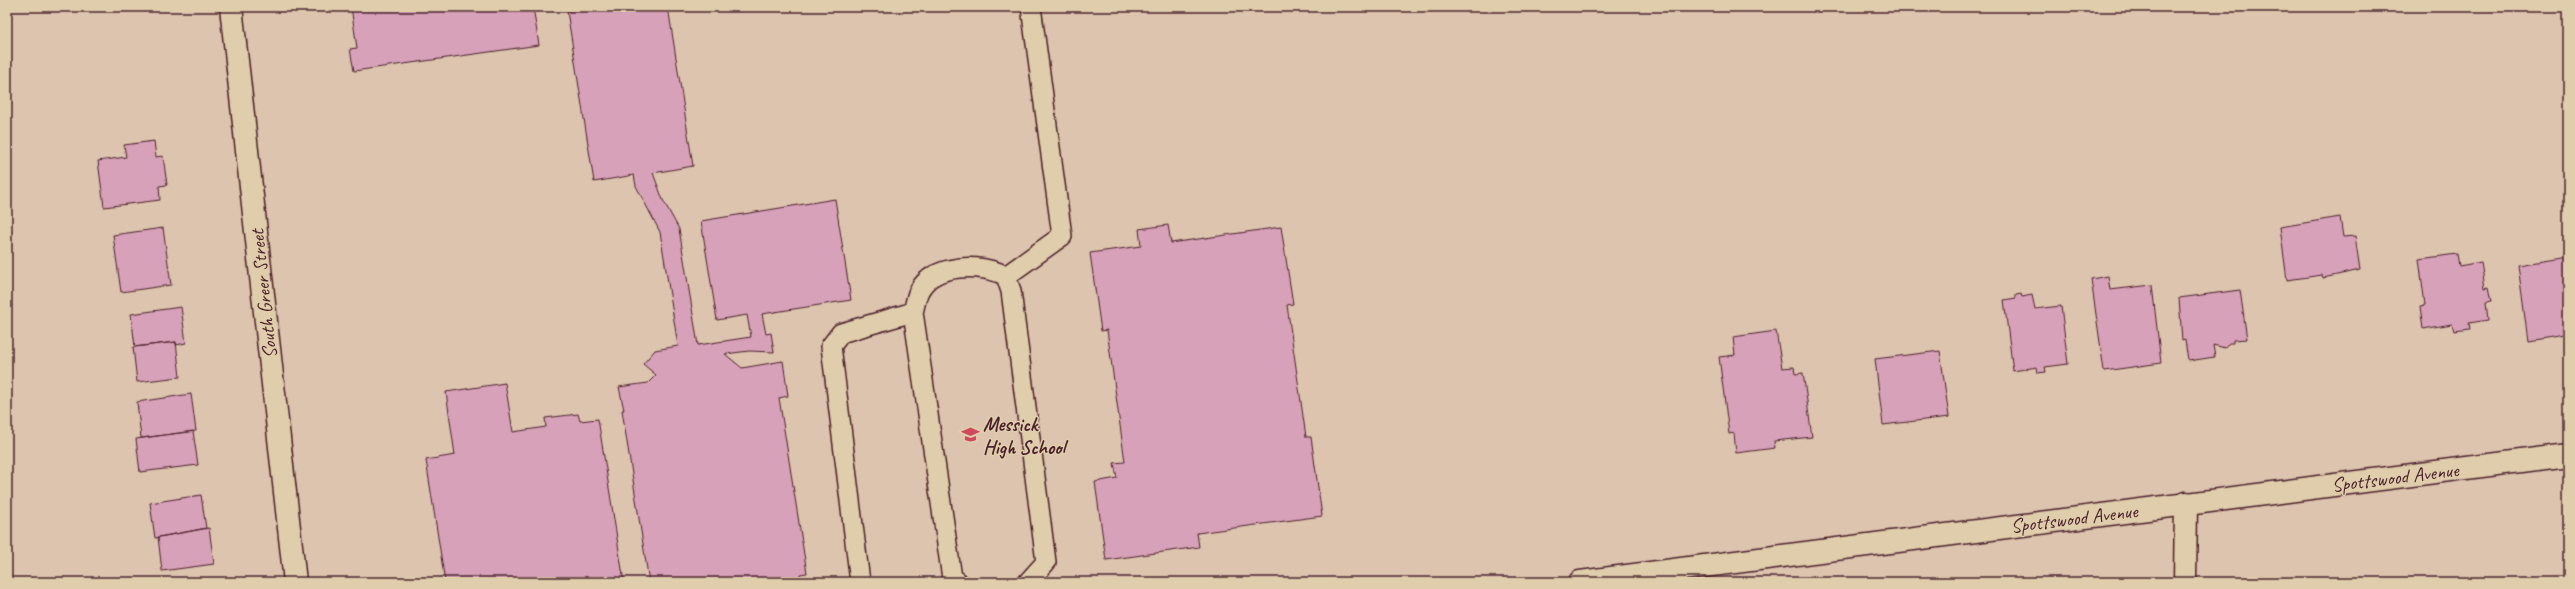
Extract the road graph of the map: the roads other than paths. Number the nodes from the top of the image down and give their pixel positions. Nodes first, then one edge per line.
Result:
1 (231, 7) edge
2 (1031, 7) edge
3 (1006, 276) junction
4 (913, 312) junction
5 (2568, 456) edge
6 (2186, 503) junction
7 (295, 582) edge
8 (860, 582) edge
9 (958, 582) edge
10 (1028, 582) edge
11 (1580, 582) edge
12 (2185, 582) edge

1 - 7 street, South Greer Street
2 - 3 lane
3 - 4 lane
3 - 10 lane
4 - 8 lane
4 - 9 lane
5 - 6 street, Spottswood Avenue
6 - 11 street, Spottswood Avenue
6 - 12 street

